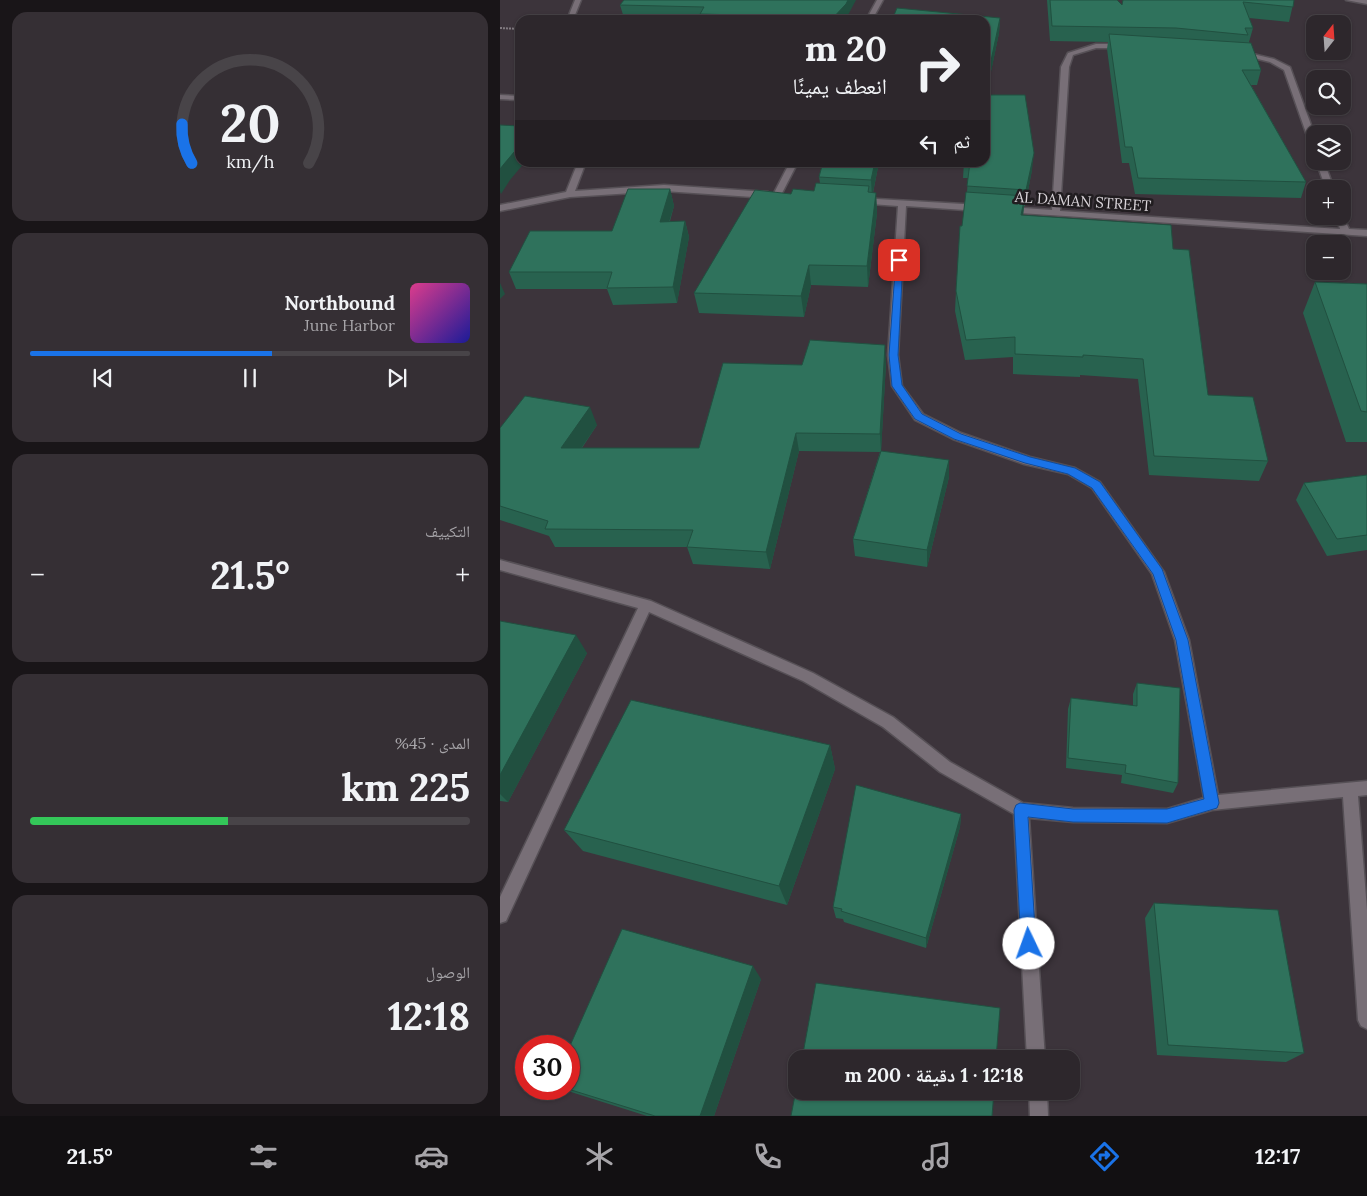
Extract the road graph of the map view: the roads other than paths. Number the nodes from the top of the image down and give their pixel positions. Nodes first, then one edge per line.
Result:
1 (578, 0) edge
2 (880, 0) edge
3 (1349, 0) edge
4 (1367, 2) edge
5 (572, 15) edge
6 (872, 15) edge
7 (1132, 46) edge
8 (1234, 52) edge
9 (500, 97) edge
10 (515, 98) edge
11 (1307, 125) edge
12 (580, 167) edge
13 (792, 167) edge
14 (570, 194) junction
15 (854, 200) edge
16 (902, 203) junction
17 (500, 208) edge
18 (1056, 213) junction
19 (1343, 225) edge
20 (1346, 232) junction
21 (1367, 233) edge
22 (500, 565) edge
23 (646, 605) junction
24 (1367, 788) edge
25 (1350, 791) junction
26 (1212, 803) junction
27 (1020, 810) junction
28 (500, 915) edge
29 (1367, 1020) edge
30 (1035, 1050) edge
31 (1038, 1100) edge
32 (1039, 1116) edge

1 - 5 street
2 - 6 street
3 - 4 street
7 - 18 street
8 - 11 street
9 - 10 street
12 - 14 street
13 - 14 street
14 - 17 street
15 - 16 street, AL DAMAN STREET
16 - 18 street, AL DAMAN STREET
16 - 26 street
18 - 20 street, AL DAMAN STREET
19 - 20 street
20 - 21 street, AL DAMAN STREET
22 - 23 street
23 - 27 street
23 - 28 street
24 - 25 street
25 - 26 street
25 - 29 street
26 - 27 street
27 - 30 street
31 - 32 street

